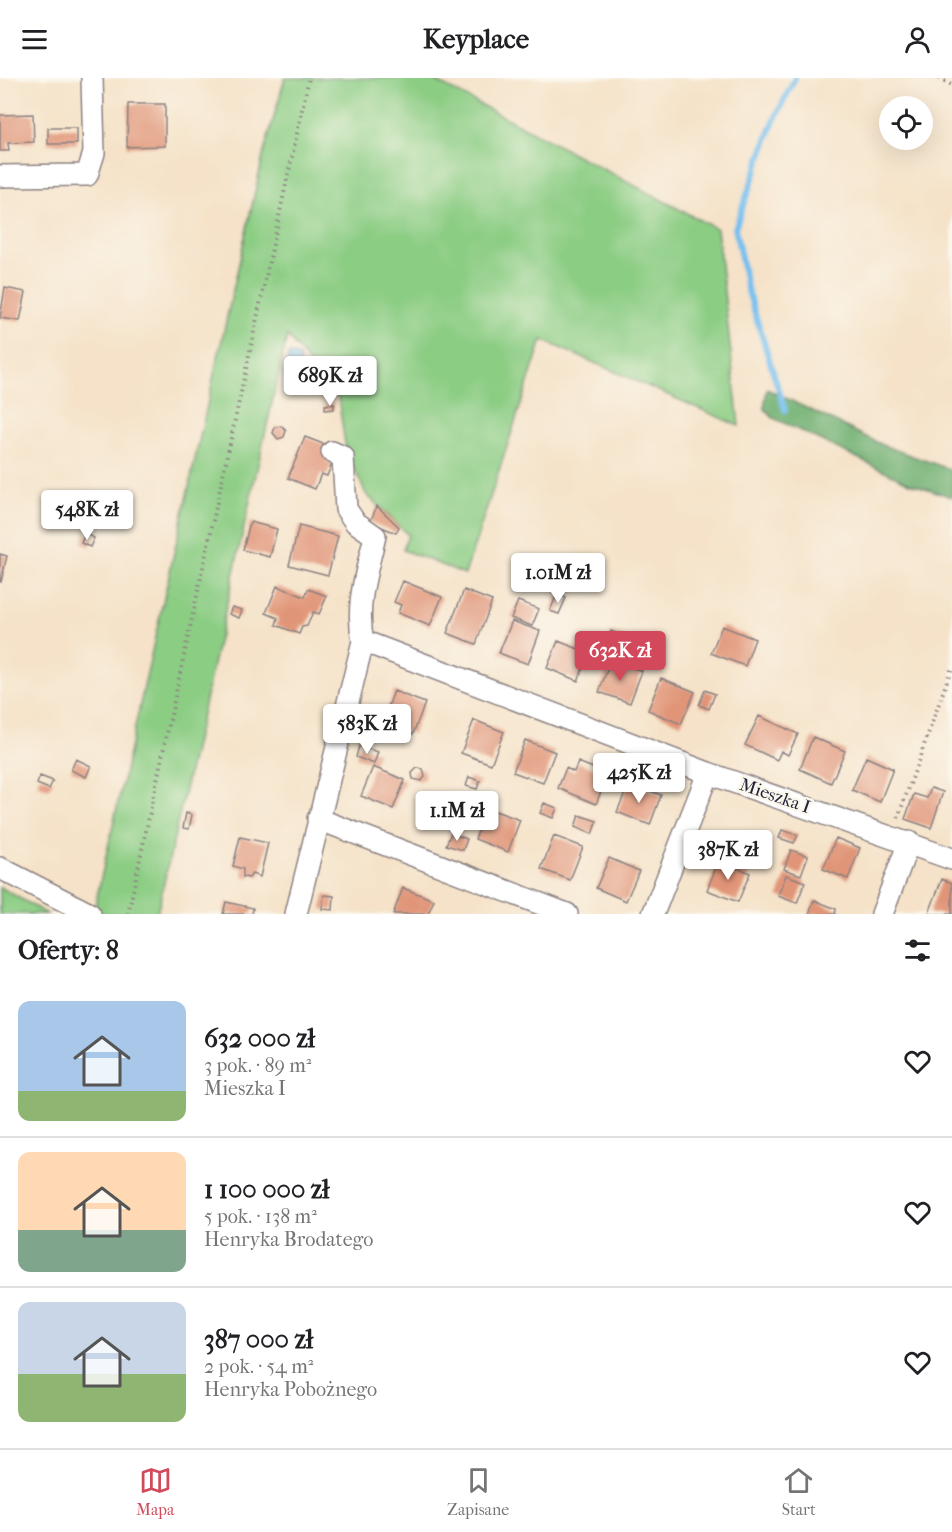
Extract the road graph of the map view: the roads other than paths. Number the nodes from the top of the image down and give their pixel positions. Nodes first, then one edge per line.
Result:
1 (92, 78) edge
2 (0, 176) edge
3 (332, 452) dead end
4 (363, 641) junction
5 (708, 773) junction
6 (318, 819) junction
7 (900, 839) junction
8 (952, 859) edge
9 (0, 868) edge
10 (90, 914) edge
11 (296, 914) edge
12 (567, 914) edge
13 (652, 914) edge
14 (882, 914) edge

1 - 2 street
3 - 4 street
4 - 5 street, Mieszka I
4 - 6 street
5 - 7 street, Mieszka I
5 - 13 street
6 - 11 street
6 - 12 street
7 - 8 street, Mieszka I
7 - 14 street
9 - 10 street

